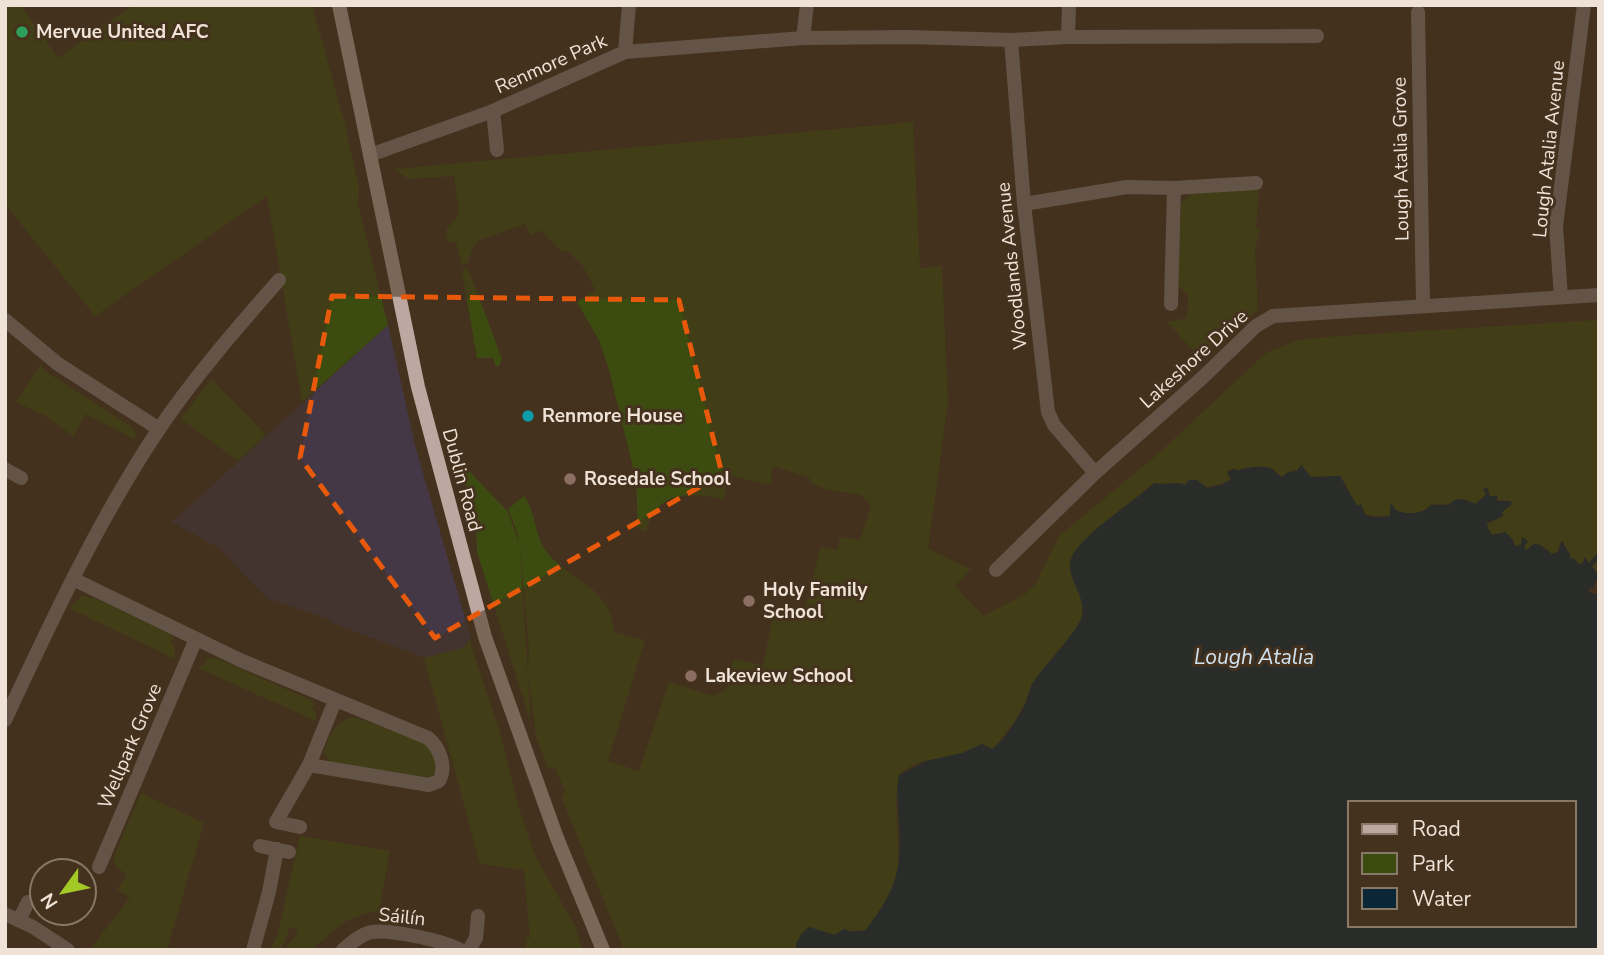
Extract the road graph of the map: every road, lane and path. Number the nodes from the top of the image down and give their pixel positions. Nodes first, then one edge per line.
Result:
1 (338, 5) edge
2 (629, 5) edge
3 (807, 5) edge
4 (1069, 5) edge
5 (1584, 5) edge
6 (1418, 12) dead end
7 (1317, 36) dead end
8 (1068, 37) junction
9 (803, 38) junction
10 (1011, 40) junction
11 (625, 52) junction
12 (493, 111) junction
13 (497, 150) dead end
14 (370, 155) junction
15 (1256, 183) dead end
16 (1174, 188) junction
17 (1024, 204) junction
18 (279, 280) dead end
19 (1599, 295) edge
20 (1561, 297) junction
21 (1171, 304) dead end
22 (1423, 306) junction
23 (5, 320) edge
24 (159, 429) junction
25 (5, 469) edge
26 (1095, 472) junction
27 (21, 478) dead end
28 (996, 570) dead end
29 (73, 579) junction
30 (196, 639) junction
31 (335, 701) junction
32 (5, 720) edge
33 (309, 765) junction
34 (300, 827) dead end
35 (260, 846) dead end
36 (99, 867) dead end
37 (28, 902) dead end
38 (478, 916) dead end
39 (12, 917) edge
40 (68, 950) edge
41 (253, 950) edge
42 (343, 950) edge
43 (460, 950) edge
44 (469, 950) edge
45 (603, 950) edge

1 - 14 main road, Dublin Road
2 - 11 street, Renmore Park
3 - 9 street
4 - 8 street
5 - 20 street, Lough Atalia Avenue
6 - 22 street, Lough Atalia Grove
7 - 8 street, Renmore Park
8 - 10 street, Renmore Park
9 - 10 street, Renmore Park
9 - 11 street, Renmore Park
10 - 17 street, Woodlands Avenue
11 - 12 street, Renmore Park
12 - 13 street, Renmore Park
12 - 14 street, Renmore Park
14 - 45 main road, Dublin Road
15 - 16 street
16 - 17 street
16 - 21 street
17 - 26 street, Woodlands Avenue
18 - 24 street
19 - 20 street, Lakeshore Drive
20 - 22 street, Lakeshore Drive
22 - 26 street, Lakeshore Drive
23 - 24 street
24 - 29 street
25 - 27 street
26 - 28 street, Lakeshore Drive
29 - 30 street
29 - 32 street
30 - 31 street
30 - 36 street, Wellpark Grove
31 - 33 street
31 - 33 street
33 - 34 street
35 - 41 street
37 - 39 street
38 - 44 street
39 - 40 street
42 - 43 street, Sáilín

